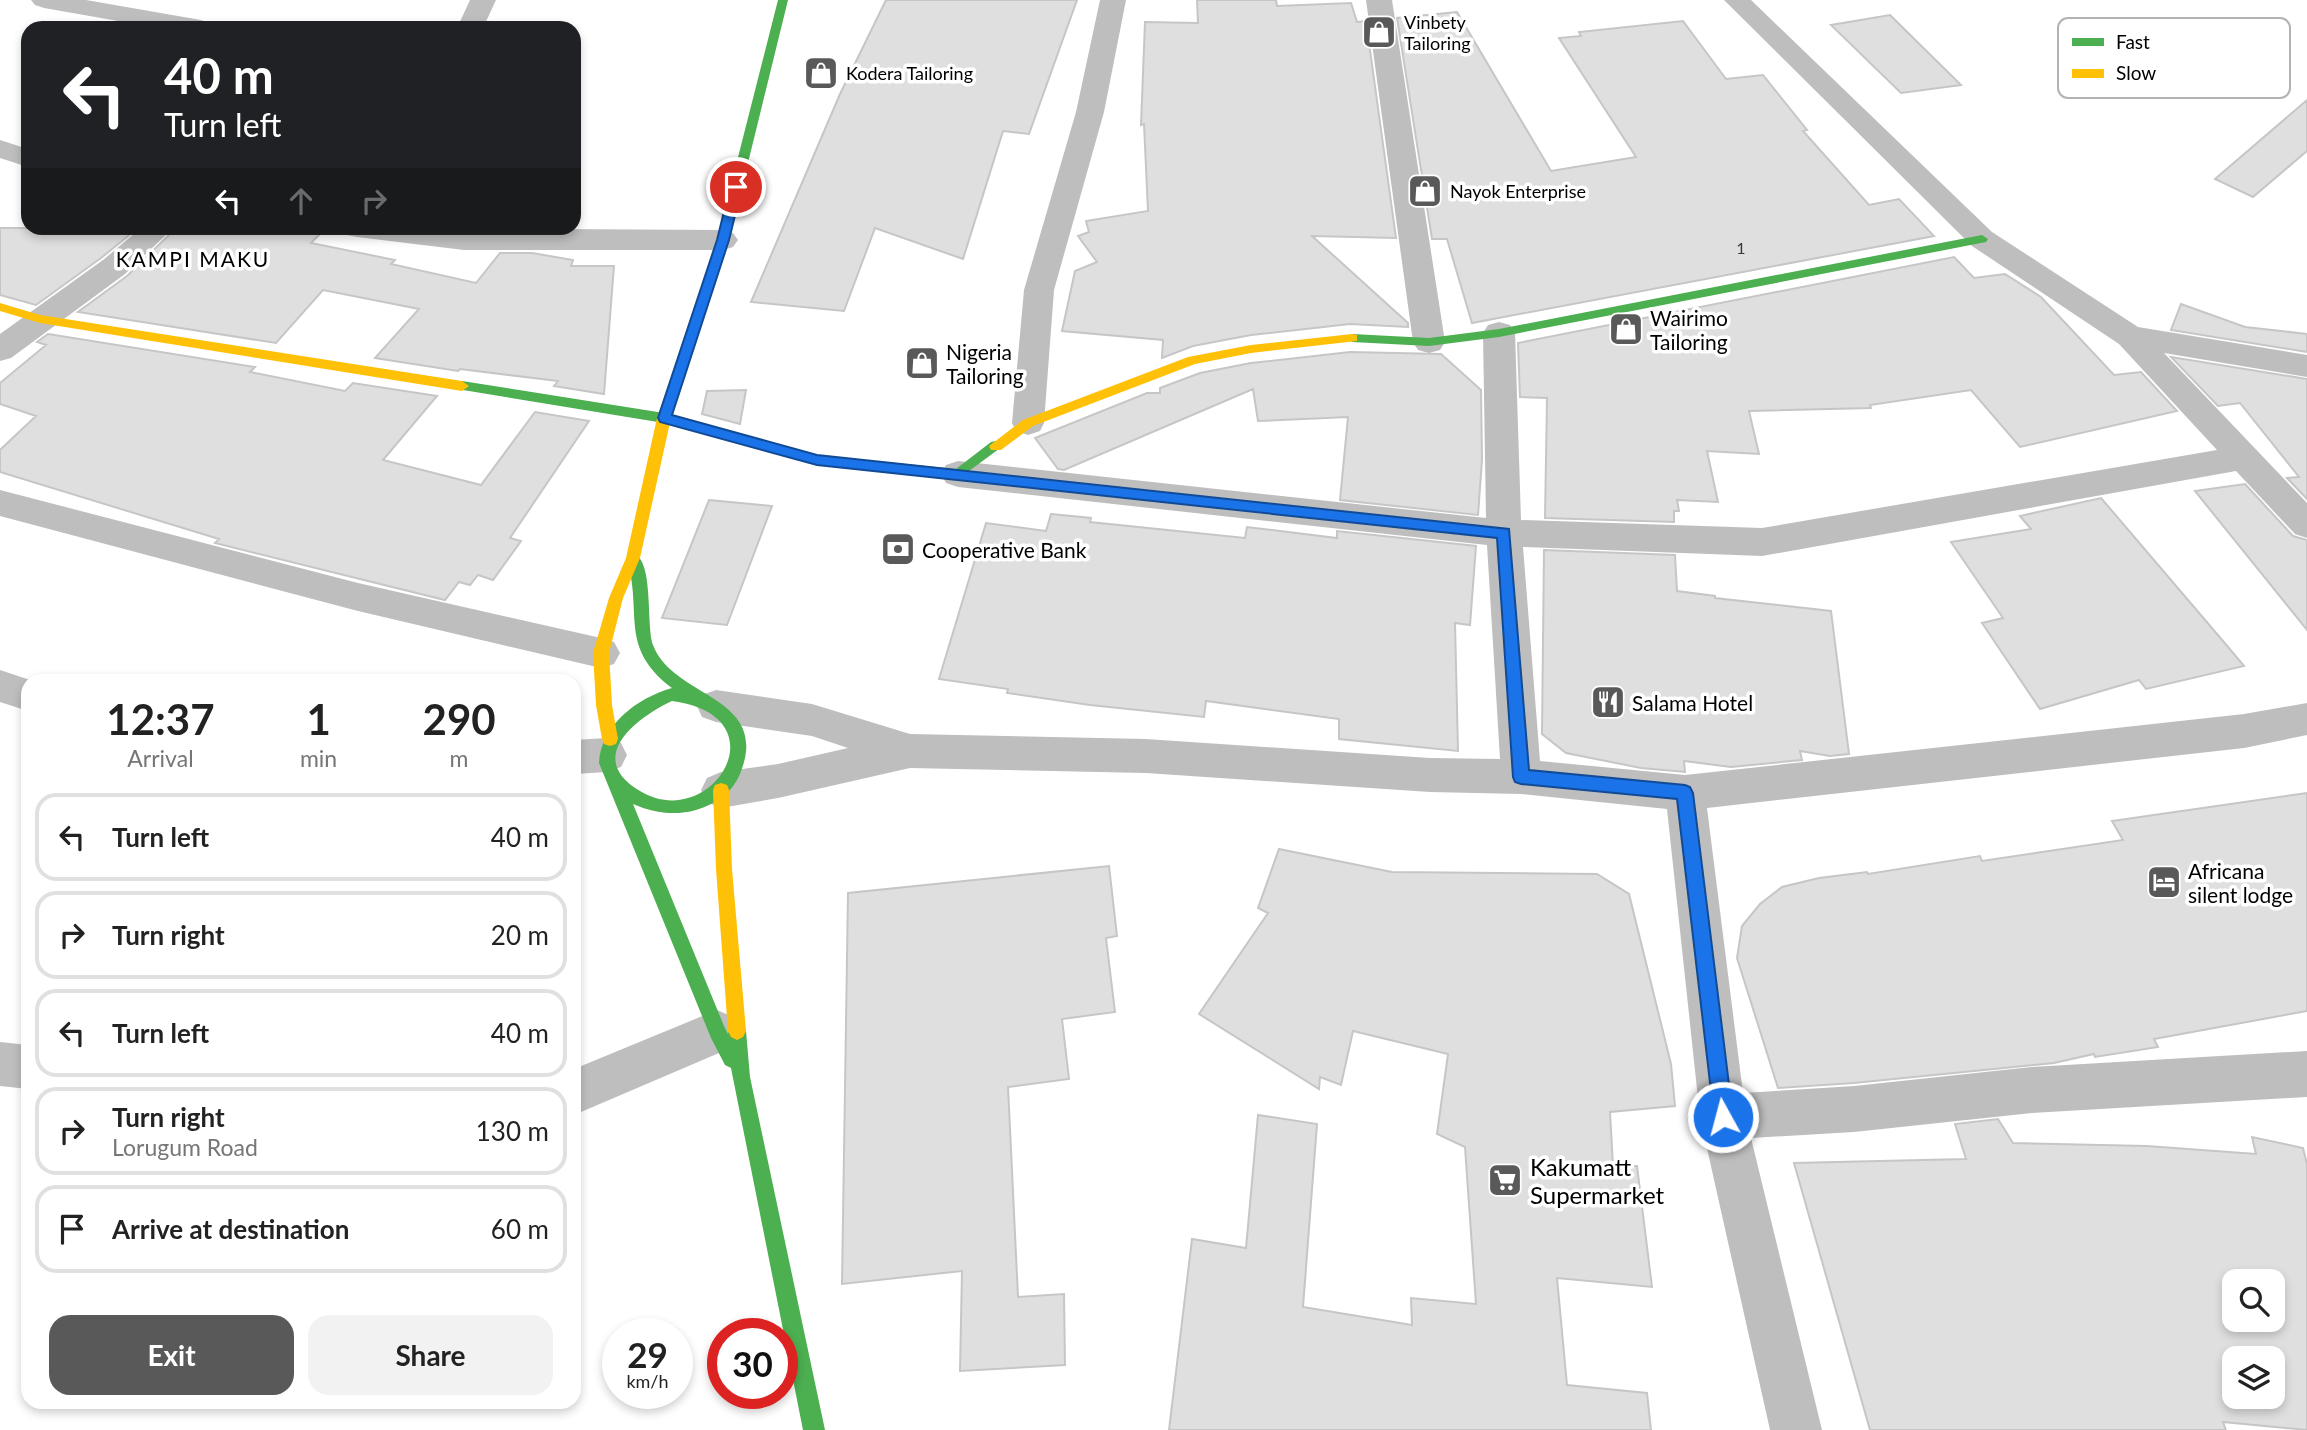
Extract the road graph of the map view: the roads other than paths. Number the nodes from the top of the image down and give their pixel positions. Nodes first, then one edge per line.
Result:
1 (44, 0) edge
2 (483, 0) edge
3 (783, 0) edge
4 (1112, 0) edge
5 (1379, 0) edge
6 (1737, 0) edge
7 (162, 21) edge
8 (473, 21) edge
9 (0, 149) edge
10 (21, 156) edge
11 (150, 235) edge
12 (423, 235) edge
13 (1982, 239) junction
14 (723, 240) junction
15 (0, 307) edge
16 (40, 319) junction
17 (1499, 333) junction
18 (2130, 336) junction
19 (1429, 342) junction
20 (0, 350) edge
21 (2307, 366) edge
22 (664, 418) junction
23 (1028, 423) junction
24 (2246, 457) junction
25 (958, 474) junction
26 (0, 503) edge
27 (2307, 525) edge
28 (1504, 533) junction
29 (633, 558) junction
30 (601, 653) junction
31 (0, 686) edge
32 (21, 693) edge
33 (706, 701) junction
34 (2307, 719) edge
35 (911, 751) junction
36 (602, 759) edge
37 (1521, 777) junction
38 (721, 790) junction
39 (1685, 793) junction
40 (717, 1032) junction
41 (0, 1064) edge
42 (21, 1066) edge
43 (2307, 1074) edge
44 (741, 1077) junction
45 (581, 1089) edge
46 (1723, 1117) junction
47 (814, 1430) edge
48 (1796, 1430) edge

1 - 7 street
2 - 8 street
3 - 14 main road
4 - 23 street
5 - 19 street
6 - 13 street
9 - 10 street
11 - 16 street
12 - 14 street
13 - 17 main road
13 - 18 street
14 - 22 main road
15 - 16 main road
16 - 20 street
16 - 22 main road
17 - 19 main road
17 - 28 street
18 - 21 street
18 - 24 street
19 - 23 main road
22 - 25 main road
22 - 29 main road
23 - 25 main road
24 - 27 street
24 - 28 street
25 - 28 street
26 - 30 street
28 - 37 street
29 - 30 main road
29 - 33 main road
30 - 36 main road
31 - 32 street
33 - 35 street
33 - 36 main road
33 - 38 main road
34 - 39 street
35 - 37 street
35 - 38 street
36 - 38 main road
36 - 40 main road
37 - 39 street
38 - 44 main road
39 - 46 street
40 - 44 main road
40 - 45 street
41 - 42 street
43 - 46 street
44 - 47 main road
46 - 48 street

